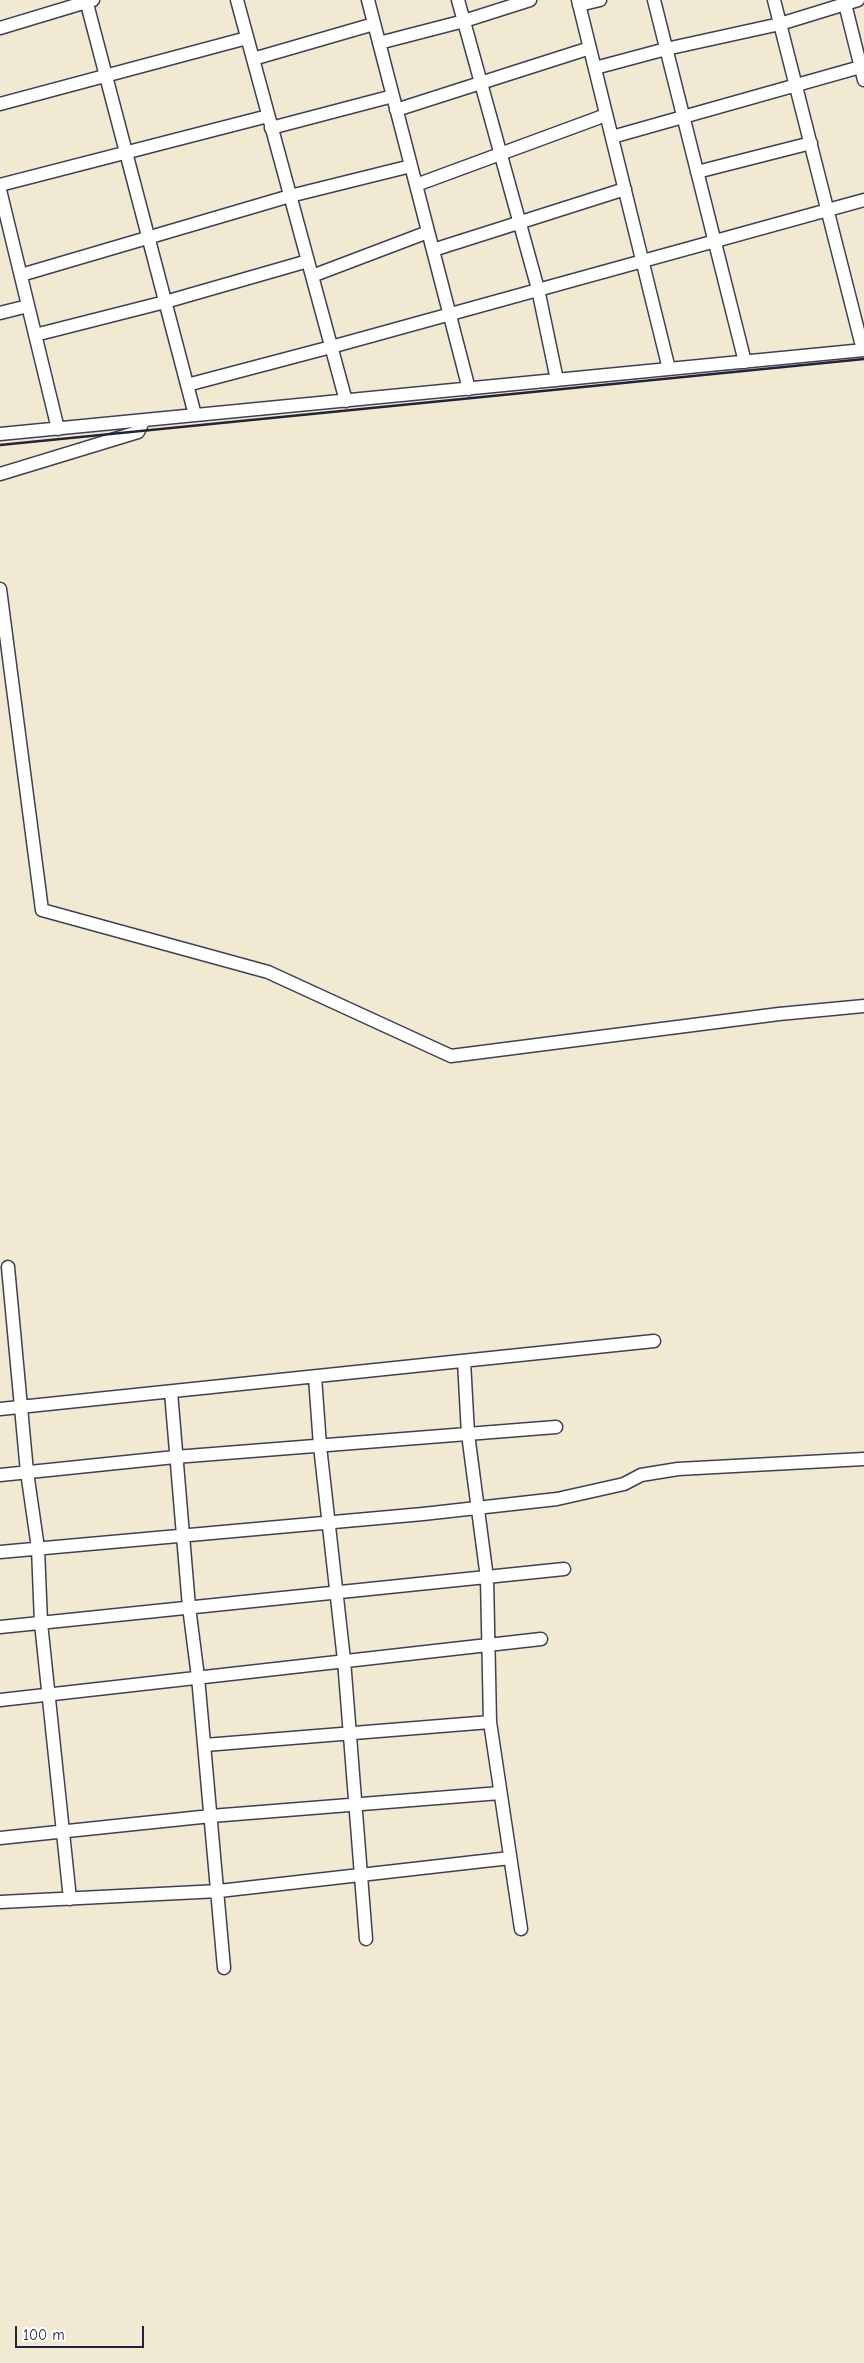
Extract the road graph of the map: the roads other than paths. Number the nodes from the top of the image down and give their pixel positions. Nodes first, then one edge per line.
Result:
1 (368, 0) edge
2 (458, 0) edge
3 (530, 0) edge
4 (600, 0) edge
5 (654, 0) edge
6 (774, 0) edge
7 (858, 0) edge
8 (89, 1) edge
9 (240, 1) edge
10 (578, 2) edge
11 (845, 2) edge
12 (464, 21) junction
13 (374, 24) junction
14 (780, 24) junction
15 (0, 28) edge
16 (247, 38) junction
17 (379, 43) junction
18 (590, 48) junction
19 (666, 49) junction
20 (253, 59) junction
21 (862, 66) edge
22 (595, 68) junction
23 (106, 76) junction
24 (864, 80) edge
25 (481, 82) junction
26 (796, 86) junction
27 (393, 96) junction
28 (0, 104) edge
29 (396, 110) junction
30 (606, 115) junction
31 (683, 116) junction
32 (270, 122) junction
33 (612, 137) junction
34 (811, 143) junction
35 (501, 153) junction
36 (126, 154) junction
37 (411, 166) junction
38 (697, 172) junction
39 (0, 185) edge
40 (416, 185) junction
41 (625, 189) junction
42 (0, 190) edge
43 (290, 196) junction
44 (864, 200) edge
45 (828, 210) junction
46 (3, 217) edge
47 (520, 223) junction
48 (428, 232) junction
49 (148, 238) junction
50 (714, 241) junction
51 (433, 250) junction
52 (643, 260) junction
53 (308, 261) junction
54 (21, 275) junction
55 (312, 276) junction
56 (538, 289) junction
57 (165, 302) junction
58 (28, 306) junction
59 (0, 313) edge
60 (449, 314) junction
61 (36, 335) junction
62 (331, 347) junction
63 (863, 350) edge
64 (745, 362) junction
65 (669, 369) junction
66 (557, 380) junction
67 (187, 385) junction
68 (469, 389) junction
69 (346, 401) junction
70 (195, 415) junction
71 (144, 420) junction
72 (58, 429) junction
73 (0, 434) edge
74 (0, 474) edge
75 (0, 589) edge
76 (864, 1006) edge
77 (8, 1267) dead end
78 (654, 1341) dead end
79 (464, 1361) junction
80 (315, 1376) junction
81 (171, 1392) junction
82 (21, 1407) junction
83 (0, 1409) edge
84 (556, 1427) dead end
85 (468, 1434) junction
86 (320, 1446) junction
87 (176, 1457) junction
88 (864, 1460) edge
89 (27, 1472) junction
90 (0, 1475) edge
91 (477, 1508) junction
92 (329, 1523) junction
93 (183, 1536) junction
94 (38, 1548) junction
95 (0, 1552) edge
96 (564, 1569) dead end
97 (487, 1578) junction
98 (336, 1592) junction
99 (189, 1607) junction
100 (41, 1623) junction
101 (0, 1627) edge
102 (541, 1639) dead end
103 (488, 1645) junction
104 (344, 1660) junction
105 (198, 1677) junction
106 (49, 1696) junction
107 (0, 1700) edge
108 (490, 1722) junction
109 (349, 1734) junction
110 (205, 1746) junction
111 (500, 1793) junction
112 (355, 1805) junction
113 (211, 1816) junction
114 (63, 1832) junction
115 (0, 1838) edge
116 (510, 1858) junction
117 (360, 1875) junction
118 (219, 1891) junction
119 (70, 1899) junction
120 (0, 1902) edge
121 (521, 1929) dead end
122 (366, 1940) dead end
123 (224, 1968) dead end

1 - 13 street
2 - 12 street
3 - 12 street
4 - 10 street
5 - 19 street
6 - 14 street
7 - 11 street
8 - 15 street
8 - 23 street
9 - 16 street
10 - 18 street
11 - 14 street
11 - 21 street
12 - 17 street
12 - 25 street
13 - 17 street
13 - 20 street
14 - 19 street
14 - 26 street
16 - 20 street
16 - 23 street
17 - 27 street
18 - 22 street
18 - 25 street
19 - 22 street
19 - 31 street
20 - 32 street
21 - 24 street
21 - 26 street
22 - 30 street
23 - 28 street
23 - 36 street
25 - 29 street
25 - 35 street
26 - 31 street
26 - 34 street
27 - 29 street
27 - 32 street
29 - 37 street
30 - 33 street
30 - 35 street
31 - 33 street
31 - 38 street
32 - 36 street
32 - 43 street
33 - 41 street
34 - 38 street
34 - 45 street
35 - 40 street
35 - 47 street
36 - 39 street
36 - 49 street
37 - 40 street
37 - 43 street
38 - 50 street
40 - 48 street
41 - 47 street
41 - 52 street
42 - 46 street
43 - 49 street
43 - 53 street
44 - 45 street
45 - 50 street
45 - 63 street
46 - 54 street
47 - 51 street
47 - 56 street
48 - 51 street
48 - 55 street
49 - 54 street
49 - 57 street
50 - 52 street
50 - 64 street
51 - 60 street
52 - 56 street
52 - 65 street
53 - 55 street
53 - 57 street
54 - 58 street
55 - 62 street
56 - 60 street
56 - 66 street
57 - 61 street
57 - 67 street
58 - 59 street
58 - 61 street
60 - 62 street
60 - 68 street
61 - 72 street
62 - 67 street
62 - 69 street
63 - 64 street
64 - 65 street
65 - 66 street
66 - 68 street
67 - 70 street
68 - 69 street
69 - 70 street
70 - 71 street
71 - 72 street
71 - 74 street
72 - 73 street
75 - 76 street
77 - 82 street
78 - 79 street
79 - 80 street
79 - 85 street
80 - 81 street
80 - 86 street
81 - 82 street
81 - 87 street
82 - 83 street
82 - 89 street
84 - 85 street
85 - 86 street
85 - 91 street
86 - 87 street
86 - 92 street
87 - 89 street
87 - 93 street
88 - 91 street
89 - 90 street
89 - 94 street
91 - 92 street
91 - 97 street
92 - 93 street
92 - 98 street
93 - 94 street
93 - 99 street
94 - 95 street
94 - 100 street
96 - 97 street
97 - 98 street
97 - 103 street
98 - 99 street
98 - 104 street
99 - 100 street
99 - 105 street
100 - 101 street
100 - 106 street
102 - 103 street
103 - 104 street
103 - 108 street
104 - 105 street
104 - 109 street
105 - 106 street
105 - 110 street
106 - 107 street
106 - 114 street
108 - 109 street
108 - 111 street
109 - 110 street
109 - 112 street
110 - 113 street
111 - 112 street
111 - 116 street
112 - 113 street
112 - 117 street
113 - 114 street
113 - 118 street
114 - 115 street
114 - 119 street
116 - 117 street
116 - 121 street
117 - 118 street
117 - 122 street
118 - 119 street
118 - 123 street
119 - 120 street

